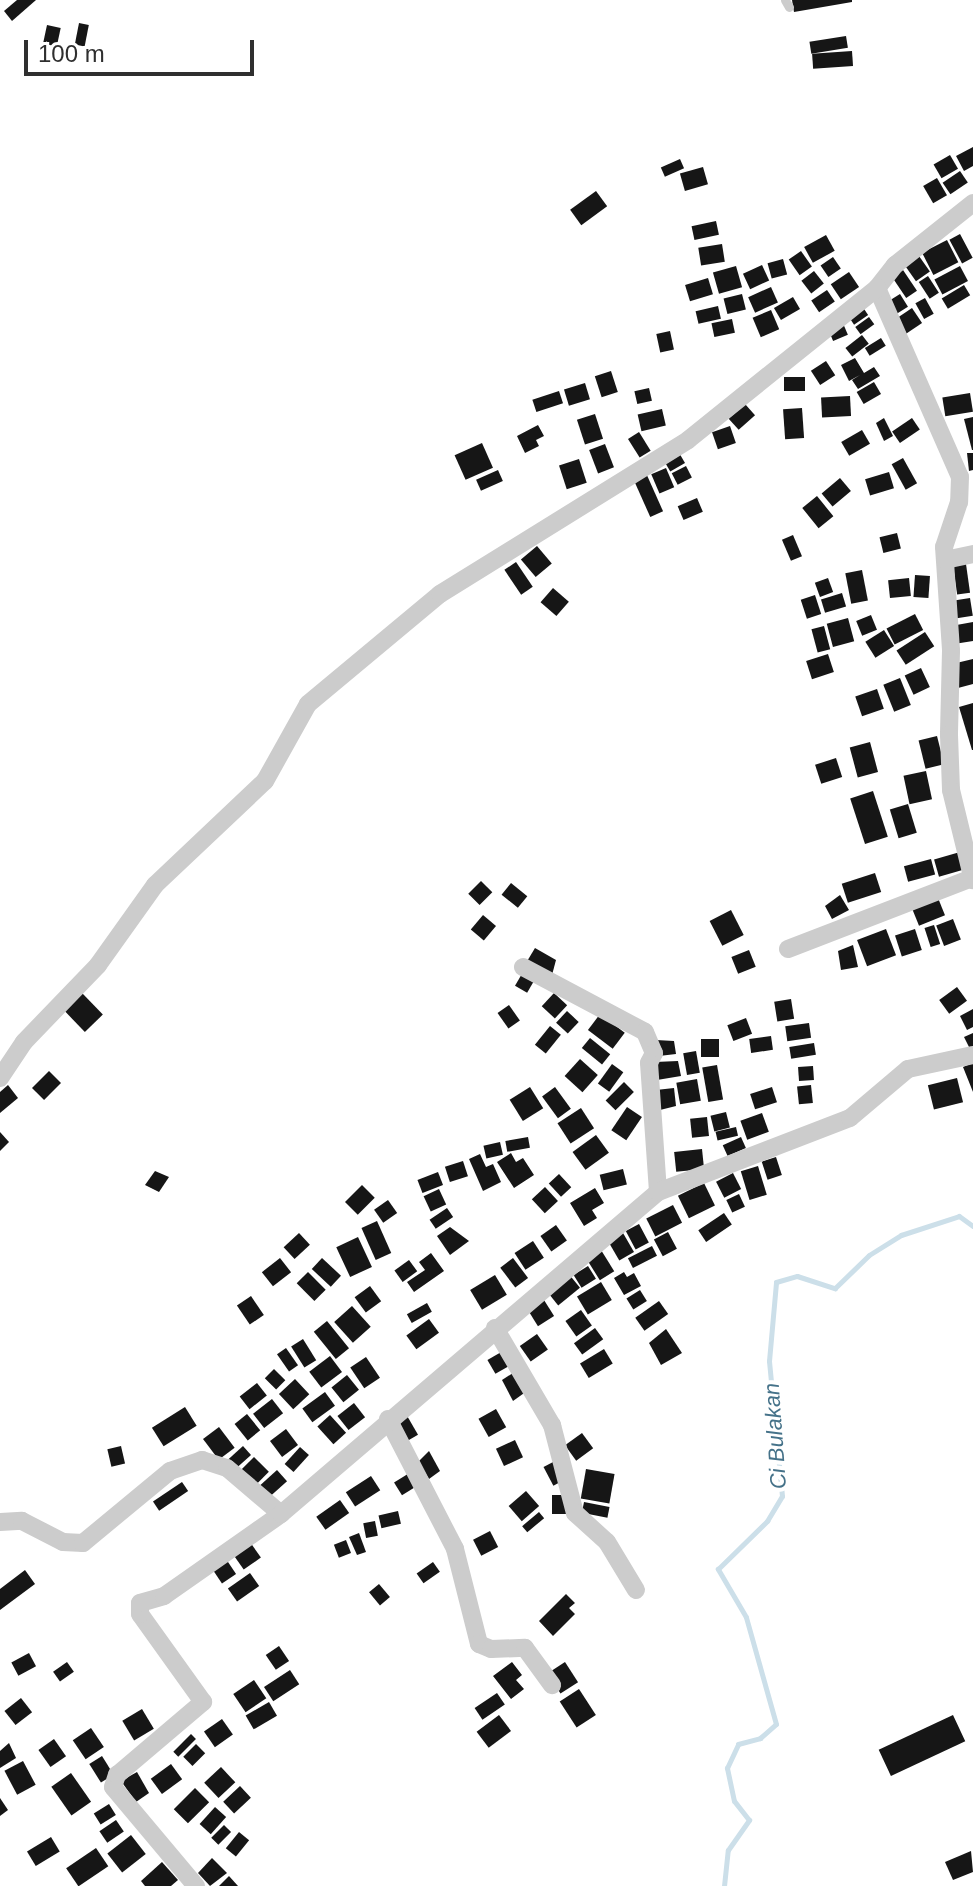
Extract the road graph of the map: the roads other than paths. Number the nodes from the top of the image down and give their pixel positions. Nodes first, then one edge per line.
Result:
1 (973, 203) edge
2 (877, 288) junction
3 (973, 554) edge
4 (945, 560) junction
5 (972, 879) edge
6 (788, 949) dead end
7 (523, 967) dead end
8 (973, 1055) edge
9 (0, 1078) edge
10 (658, 1192) junction
11 (495, 1328) junction
12 (388, 1419) junction
13 (281, 1514) junction
14 (0, 1522) edge
15 (636, 1590) dead end
16 (552, 1685) dead end
17 (196, 1886) edge

1 - 2 street
2 - 4 street
2 - 9 street
3 - 4 street
4 - 5 street
5 - 6 street
7 - 10 street
8 - 10 street
10 - 11 street
11 - 12 street
11 - 15 street
12 - 13 street
12 - 16 street
13 - 14 street
13 - 17 street

